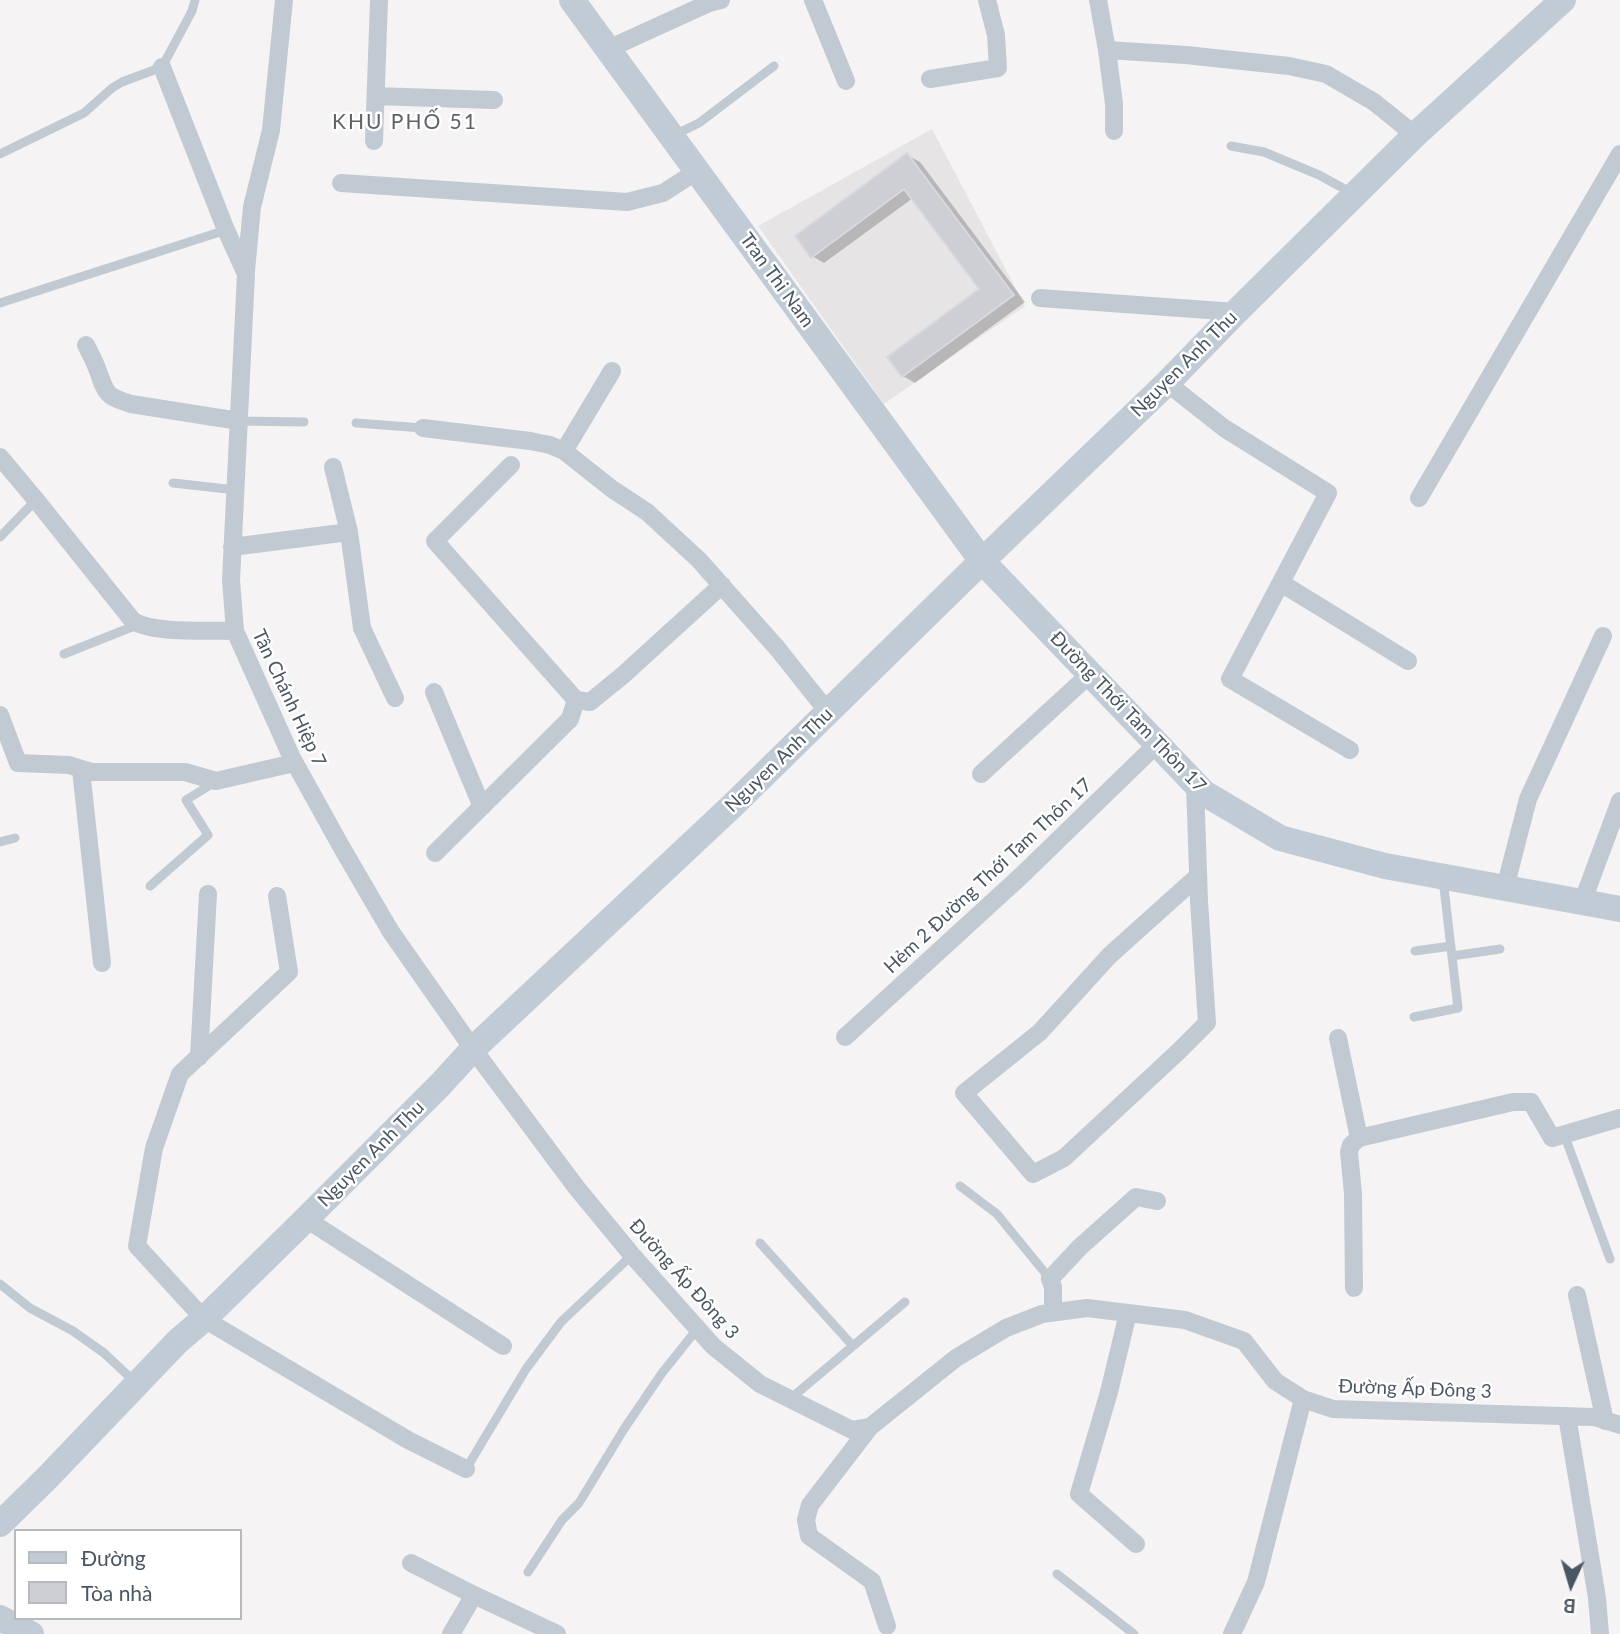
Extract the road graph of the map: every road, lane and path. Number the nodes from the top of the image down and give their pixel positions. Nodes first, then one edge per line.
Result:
1 (195, 0) edge
2 (284, 0) edge
3 (379, 0) edge
4 (572, 0) edge
5 (813, 0) edge
6 (987, 0) edge
7 (1098, 0) edge
8 (1563, 0) edge
9 (712, 1) edge
10 (608, 49) junction
11 (1107, 50) junction
12 (774, 66) dead end
13 (162, 67) junction
14 (930, 79) dead end
15 (846, 81) dead end
16 (376, 96) junction
17 (494, 100) dead end
18 (1114, 131) dead end
19 (1415, 135) junction
20 (672, 136) junction
21 (374, 141) dead end
22 (1231, 146) dead end
23 (0, 154) edge
24 (1620, 154) edge
25 (697, 171) junction
26 (341, 183) dead end
27 (1355, 195) junction
28 (226, 230) junction
29 (246, 274) junction
30 (1040, 298) dead end
31 (0, 303) edge
32 (1236, 312) junction
33 (86, 345) dead end
34 (612, 371) dead end
35 (1167, 383) junction
36 (239, 421) junction
37 (304, 422) dead end
38 (356, 423) dead end
39 (423, 428) joint
40 (564, 451) junction
41 (0, 457) edge
42 (511, 465) dead end
43 (333, 467) dead end
44 (173, 482) dead end
45 (236, 490) junction
46 (1419, 498) dead end
47 (36, 500) junction
48 (349, 532) junction
49 (0, 537) edge
50 (232, 547) junction
51 (982, 561) junction
52 (1281, 583) junction
53 (722, 586) junction
54 (139, 625) junction
55 (235, 631) junction
56 (1603, 636) dead end
57 (64, 654) dead end
58 (1408, 661) dead end
59 (1090, 674) junction
60 (434, 692) dead end
61 (395, 698) dead end
62 (576, 700) junction
63 (828, 712) junction
64 (0, 715) edge
65 (1157, 744) junction
66 (1350, 750) dead end
67 (295, 763) junction
68 (81, 770) junction
69 (981, 774) dead end
70 (216, 781) junction
71 (1195, 784) junction
72 (1620, 802) edge
73 (482, 807) junction
74 (15, 838) dead end
75 (0, 842) edge
76 (435, 853) dead end
77 (1198, 876) junction
78 (1443, 877) junction
79 (150, 886) dead end
80 (1505, 888) junction
81 (208, 894) dead end
82 (277, 896) dead end
83 (1582, 902) junction
84 (1620, 909) edge
85 (1500, 949) dead end
86 (1416, 951) dead end
87 (1452, 951) junction
88 (102, 964) dead end
89 (1414, 1017) dead end
90 (845, 1037) dead end
91 (1338, 1038) dead end
92 (472, 1049) junction
93 (198, 1057) junction
94 (1620, 1118) edge
95 (1564, 1134) junction
96 (1359, 1138) junction
97 (960, 1186) dead end
98 (1157, 1201) dead end
99 (306, 1219) junction
100 (760, 1243) dead end
101 (632, 1255) junction
102 (1610, 1259) dead end
103 (1051, 1279) junction
104 (0, 1284) edge
105 (1354, 1288) dead end
106 (1577, 1295) dead end
107 (905, 1302) dead end
108 (1053, 1312) junction
109 (1128, 1313) junction
110 (204, 1319) junction
111 (698, 1328) junction
112 (503, 1346) dead end
113 (853, 1346) junction
114 (137, 1384) junction
115 (790, 1399) junction
116 (1303, 1399) junction
117 (1567, 1416) junction
118 (1613, 1423) edge
119 (870, 1427) junction
120 (466, 1469) joint
121 (0, 1524) edge
122 (1136, 1544) dead end
123 (411, 1563) dead end
124 (528, 1572) dead end
125 (1057, 1574) dead end
126 (474, 1595) junction
127 (0, 1618) edge
128 (887, 1626) dead end
129 (31, 1634) edge
130 (451, 1634) edge
131 (557, 1634) edge
132 (1134, 1634) edge
133 (1231, 1634) edge
134 (1600, 1634) edge

1 - 13 lane
2 - 29 street
3 - 16 street
4 - 10 main road, Tran Thi Nam
5 - 15 street
6 - 14 street
7 - 11 street
8 - 19 main road, Nguyen Anh Thu
9 - 10 street
10 - 20 main road, Tran Thi Nam
11 - 18 street
11 - 19 street
12 - 20 lane
13 - 23 lane
13 - 28 street
16 - 17 street
16 - 21 street
19 - 27 main road, Nguyen Anh Thu
20 - 25 main road, Tran Thi Nam
22 - 27 lane
24 - 46 street
25 - 26 street
25 - 51 main road, Tran Thi Nam
27 - 32 main road, Nguyen Anh Thu
28 - 29 street
28 - 31 lane
29 - 36 street
30 - 32 street
32 - 35 main road, Nguyen Anh Thu
33 - 36 street
34 - 40 street
35 - 51 main road, Nguyen Anh Thu
35 - 52 street
36 - 37 lane
36 - 45 street
38 - 39 lane
39 - 40 street
40 - 53 street
41 - 47 street
42 - 62 street
43 - 48 street
44 - 45 lane
45 - 50 street
47 - 49 lane
47 - 54 street
48 - 50 street
48 - 61 street
50 - 55 street
51 - 59 main road, Đường Thới Tam Thôn 17
51 - 63 main road, Nguyen Anh Thu
52 - 58 street
52 - 66 street
53 - 62 street
53 - 63 street
54 - 55 street, Tân Chánh Hiệp 7
54 - 57 lane
55 - 67 street, Tân Chánh Hiệp 7
56 - 80 street
59 - 65 main road, Đường Thới Tam Thôn 17
59 - 69 street
60 - 73 street
62 - 73 street
63 - 92 main road, Nguyen Anh Thu
64 - 68 street
65 - 71 main road, Đường Thới Tam Thôn 17
65 - 90 street, Hẻm 2 Đường Thới Tam Thôn 17
67 - 70 street
67 - 92 street, Tân Chánh Hiệp 7
68 - 70 street
68 - 88 street
70 - 79 lane
71 - 77 street
71 - 78 main road, Đường Thới Tam Thôn 17
72 - 83 street
73 - 76 street
74 - 75 lane
77 - 77 street
78 - 80 main road, Đường Thới Tam Thôn 17
78 - 87 lane
80 - 83 main road, Đường Thới Tam Thôn 17
81 - 93 street
82 - 93 street
83 - 84 main road, Đường Thới Tam Thôn 17
85 - 87 lane
86 - 87 lane
87 - 89 lane
91 - 96 street
92 - 99 main road, Nguyen Anh Thu
92 - 101 street, Đường Ấp Đông 3
93 - 110 street
94 - 95 street
95 - 96 street
95 - 102 lane
96 - 105 street
97 - 103 lane
98 - 103 street
99 - 110 main road, Nguyen Anh Thu
99 - 112 street
100 - 113 lane
101 - 111 street, Đường Ấp Đông 3
101 - 120 lane
103 - 108 street
104 - 114 lane
106 - 118 street
107 - 113 lane
108 - 109 street, Đường Ấp Đông 3
108 - 119 street, Đường Ấp Đông 3
109 - 116 street, Đường Ấp Đông 3
109 - 122 street
110 - 114 main road, Nguyen Anh Thu
110 - 120 street
111 - 115 street, Đường Ấp Đông 3
111 - 124 lane
113 - 115 lane
114 - 121 main road, Nguyen Anh Thu
115 - 119 street, Đường Ấp Đông 3
116 - 117 street, Đường Ấp Đông 3
116 - 133 street
117 - 118 street, Đường Ấp Đông 3
117 - 134 street
119 - 128 street
123 - 126 street
125 - 132 lane
126 - 130 street
126 - 131 street
127 - 129 main road

